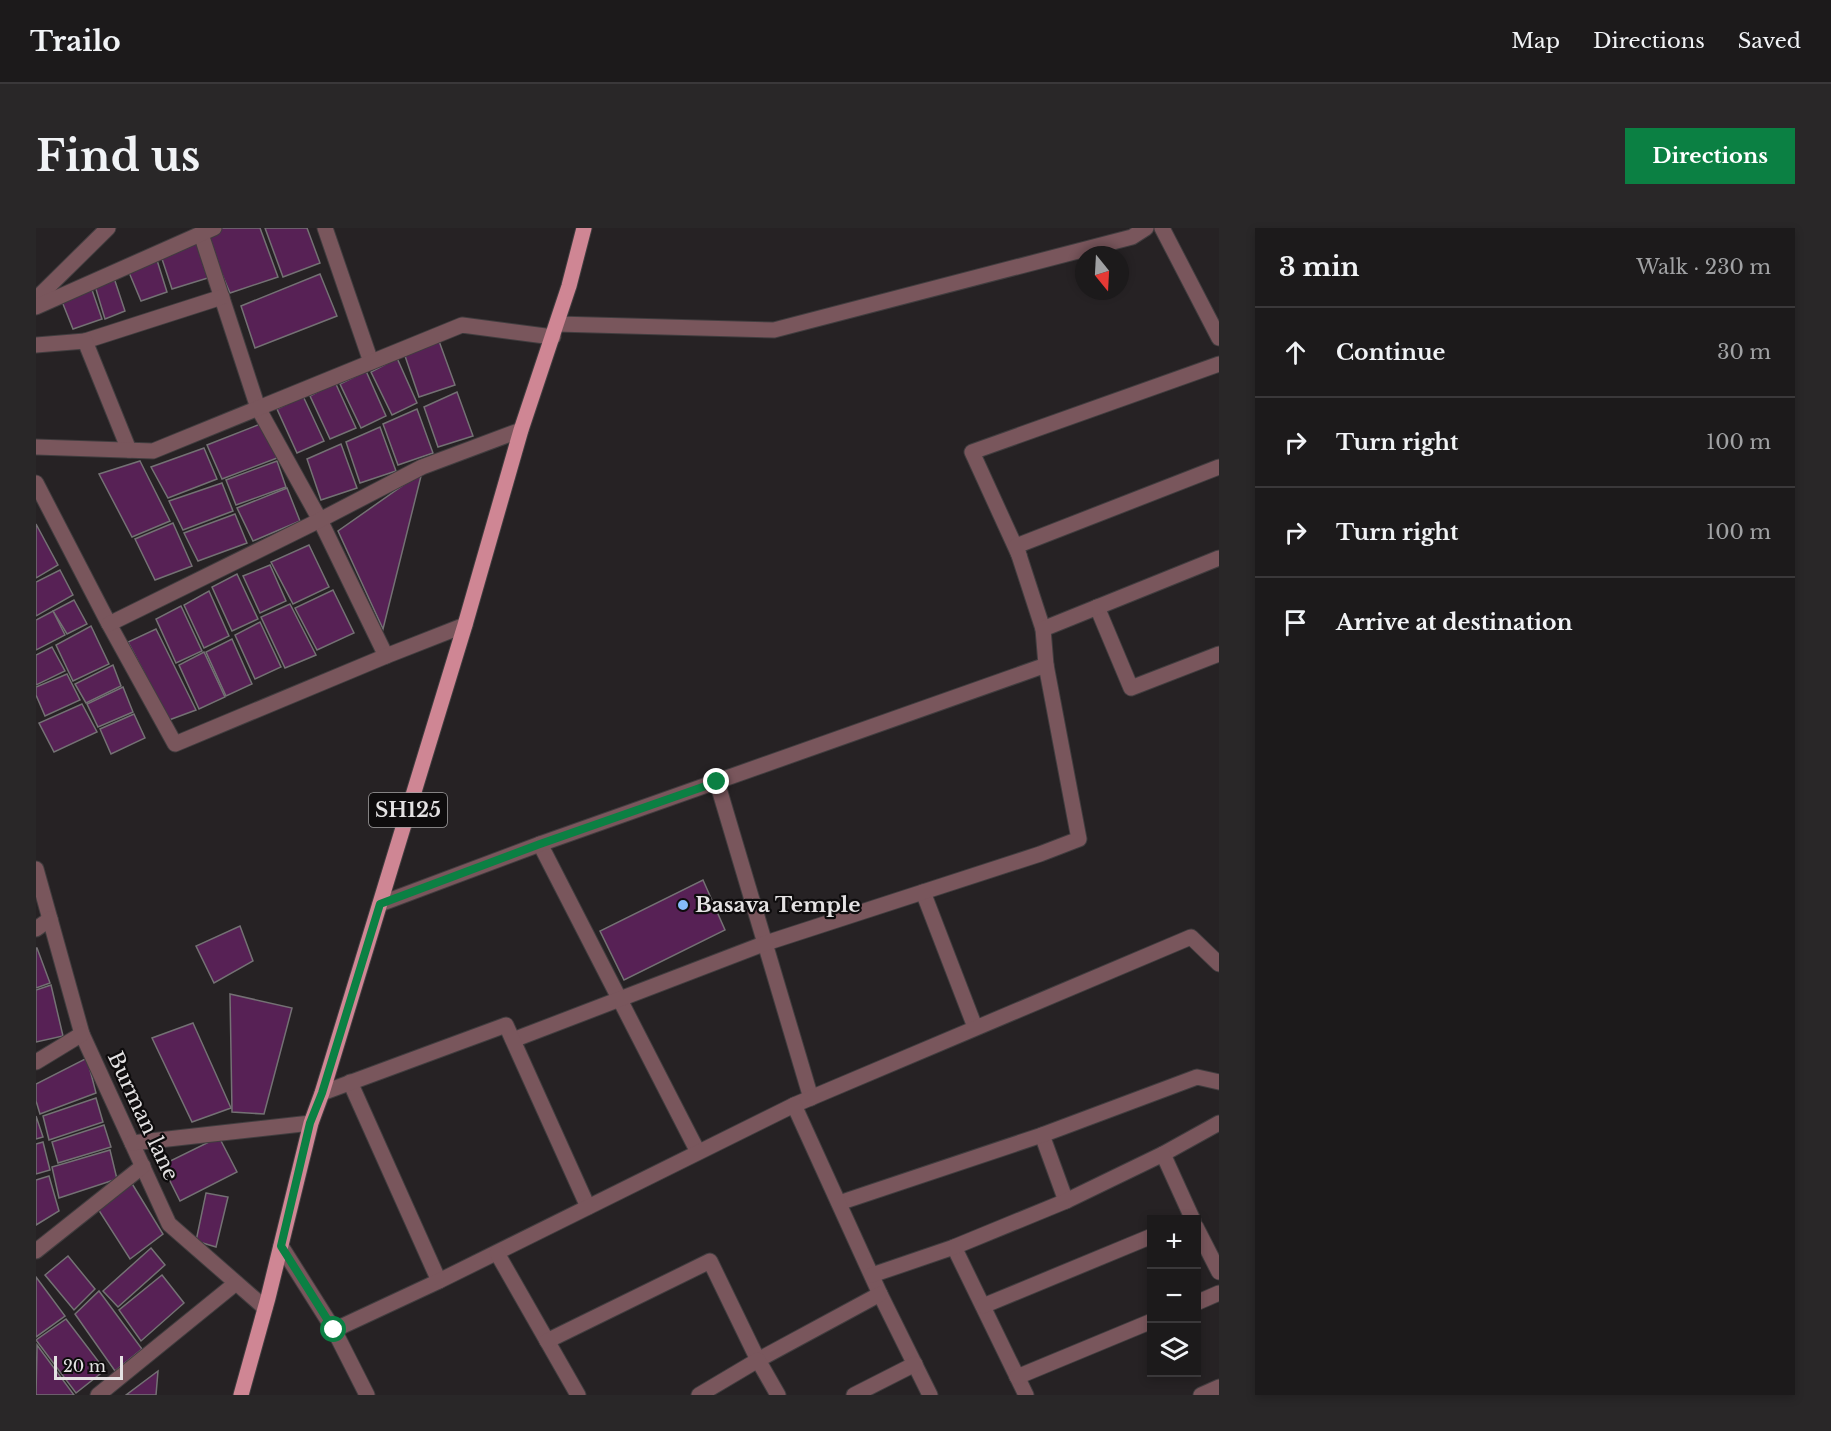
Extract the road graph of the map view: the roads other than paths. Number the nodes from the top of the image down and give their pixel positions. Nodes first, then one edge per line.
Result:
1 (108, 228) edge
2 (325, 228) edge
3 (584, 228) edge
4 (1146, 228) edge
5 (1162, 228) edge
6 (207, 231) edge
7 (222, 297) junction
8 (36, 299) edge
9 (36, 307) edge
10 (555, 330) junction
11 (1219, 338) edge
12 (85, 341) junction
13 (36, 345) edge
14 (371, 362) junction
15 (1219, 364) edge
16 (258, 408) junction
17 (521, 430) junction
18 (36, 447) edge
19 (129, 450) junction
20 (1219, 467) edge
21 (36, 483) edge
22 (320, 520) junction
23 (1019, 555) junction
24 (1219, 558) edge
25 (1097, 607) junction
26 (109, 624) junction
27 (465, 625) junction
28 (1043, 629) junction
29 (1219, 654) edge
30 (386, 656) junction
31 (1046, 665) junction
32 (717, 782) junction
33 (540, 844) junction
34 (36, 869) edge
35 (922, 892) junction
36 (380, 904) junction
37 (50, 919) junction
38 (36, 929) edge
39 (766, 943) junction
40 (1219, 964) edge
41 (620, 999) junction
42 (975, 1028) junction
43 (82, 1034) junction
44 (513, 1040) junction
45 (36, 1062) edge
46 (350, 1082) junction
47 (1219, 1082) edge
48 (322, 1093) junction
49 (811, 1098) junction
50 (794, 1105) junction
51 (310, 1123) junction
52 (1219, 1123) edge
53 (1042, 1135) junction
54 (132, 1143) junction
55 (699, 1152) junction
56 (1163, 1154) junction
57 (143, 1166) junction
58 (1066, 1202) junction
59 (839, 1203) junction
60 (588, 1207) junction
61 (1190, 1215) edge
62 (1201, 1237) edge
63 (1147, 1238) edge
64 (281, 1246) junction
65 (954, 1247) junction
66 (36, 1251) edge
67 (497, 1253) junction
68 (1219, 1272) edge
69 (872, 1275) junction
70 (439, 1281) junction
71 (236, 1283) junction
72 (1219, 1293) edge
73 (880, 1294) junction
74 (1201, 1301) edge
75 (983, 1306) junction
76 (266, 1308) junction
77 (1150, 1323) edge
78 (334, 1330) junction
79 (547, 1341) junction
80 (758, 1360) junction
81 (915, 1364) junction
82 (1017, 1377) junction
83 (1219, 1387) edge
84 (98, 1395) edge
85 (241, 1395) edge
86 (367, 1395) edge
87 (578, 1395) edge
88 (699, 1395) edge
89 (778, 1395) edge
90 (854, 1395) edge
91 (930, 1395) edge
92 (1026, 1395) edge
93 (1201, 1395) edge

1 - 8 street
2 - 14 street
3 - 10 main road, SH125
4 - 10 street
5 - 11 street
6 - 7 street
6 - 9 street
7 - 12 street
7 - 16 street
10 - 14 street
10 - 17 main road, SH125
12 - 13 street
12 - 19 street
14 - 16 street
15 - 23 street
16 - 19 street
16 - 22 street
17 - 22 street
17 - 27 main road, SH125
18 - 19 street
20 - 23 street
21 - 26 street
22 - 26 street
22 - 30 street
23 - 28 street
24 - 25 street
25 - 28 street
25 - 29 street
26 - 30 street
27 - 30 street
27 - 36 main road, SH125
28 - 31 street
31 - 32 street
31 - 35 street
32 - 33 street
32 - 39 street
33 - 36 street
33 - 41 street
34 - 37 street, Burman lane
35 - 39 street
35 - 42 street
36 - 48 main road, SH125
37 - 38 street
37 - 43 street, Burman lane
39 - 41 street
39 - 49 street
40 - 42 street
41 - 44 street
41 - 55 street
42 - 49 street
43 - 45 street
43 - 54 street, Burman lane
44 - 46 street
44 - 60 street
46 - 48 street
46 - 70 street
47 - 53 street
48 - 51 main road, SH125
49 - 50 street
50 - 55 street
50 - 59 street
51 - 54 street
51 - 64 main road, SH125
52 - 56 street
53 - 58 street
53 - 59 street
54 - 57 street, Burman lane
55 - 60 street
56 - 58 street
56 - 61 street
57 - 66 street
57 - 71 street, Burman lane
58 - 65 street
59 - 69 street
60 - 67 street
62 - 68 street
63 - 75 street
64 - 76 main road, SH125
64 - 78 street
65 - 69 street
65 - 75 street
67 - 70 street
67 - 79 street
69 - 73 street
70 - 78 street
71 - 76 street, Burman lane
71 - 84 street
72 - 74 street
73 - 80 street
73 - 81 street
75 - 82 street
76 - 85 main road, SH125
77 - 82 street
78 - 86 street
79 - 80 street
79 - 87 street
80 - 88 street
80 - 89 street
81 - 90 street
81 - 91 street
82 - 92 street
83 - 93 street

